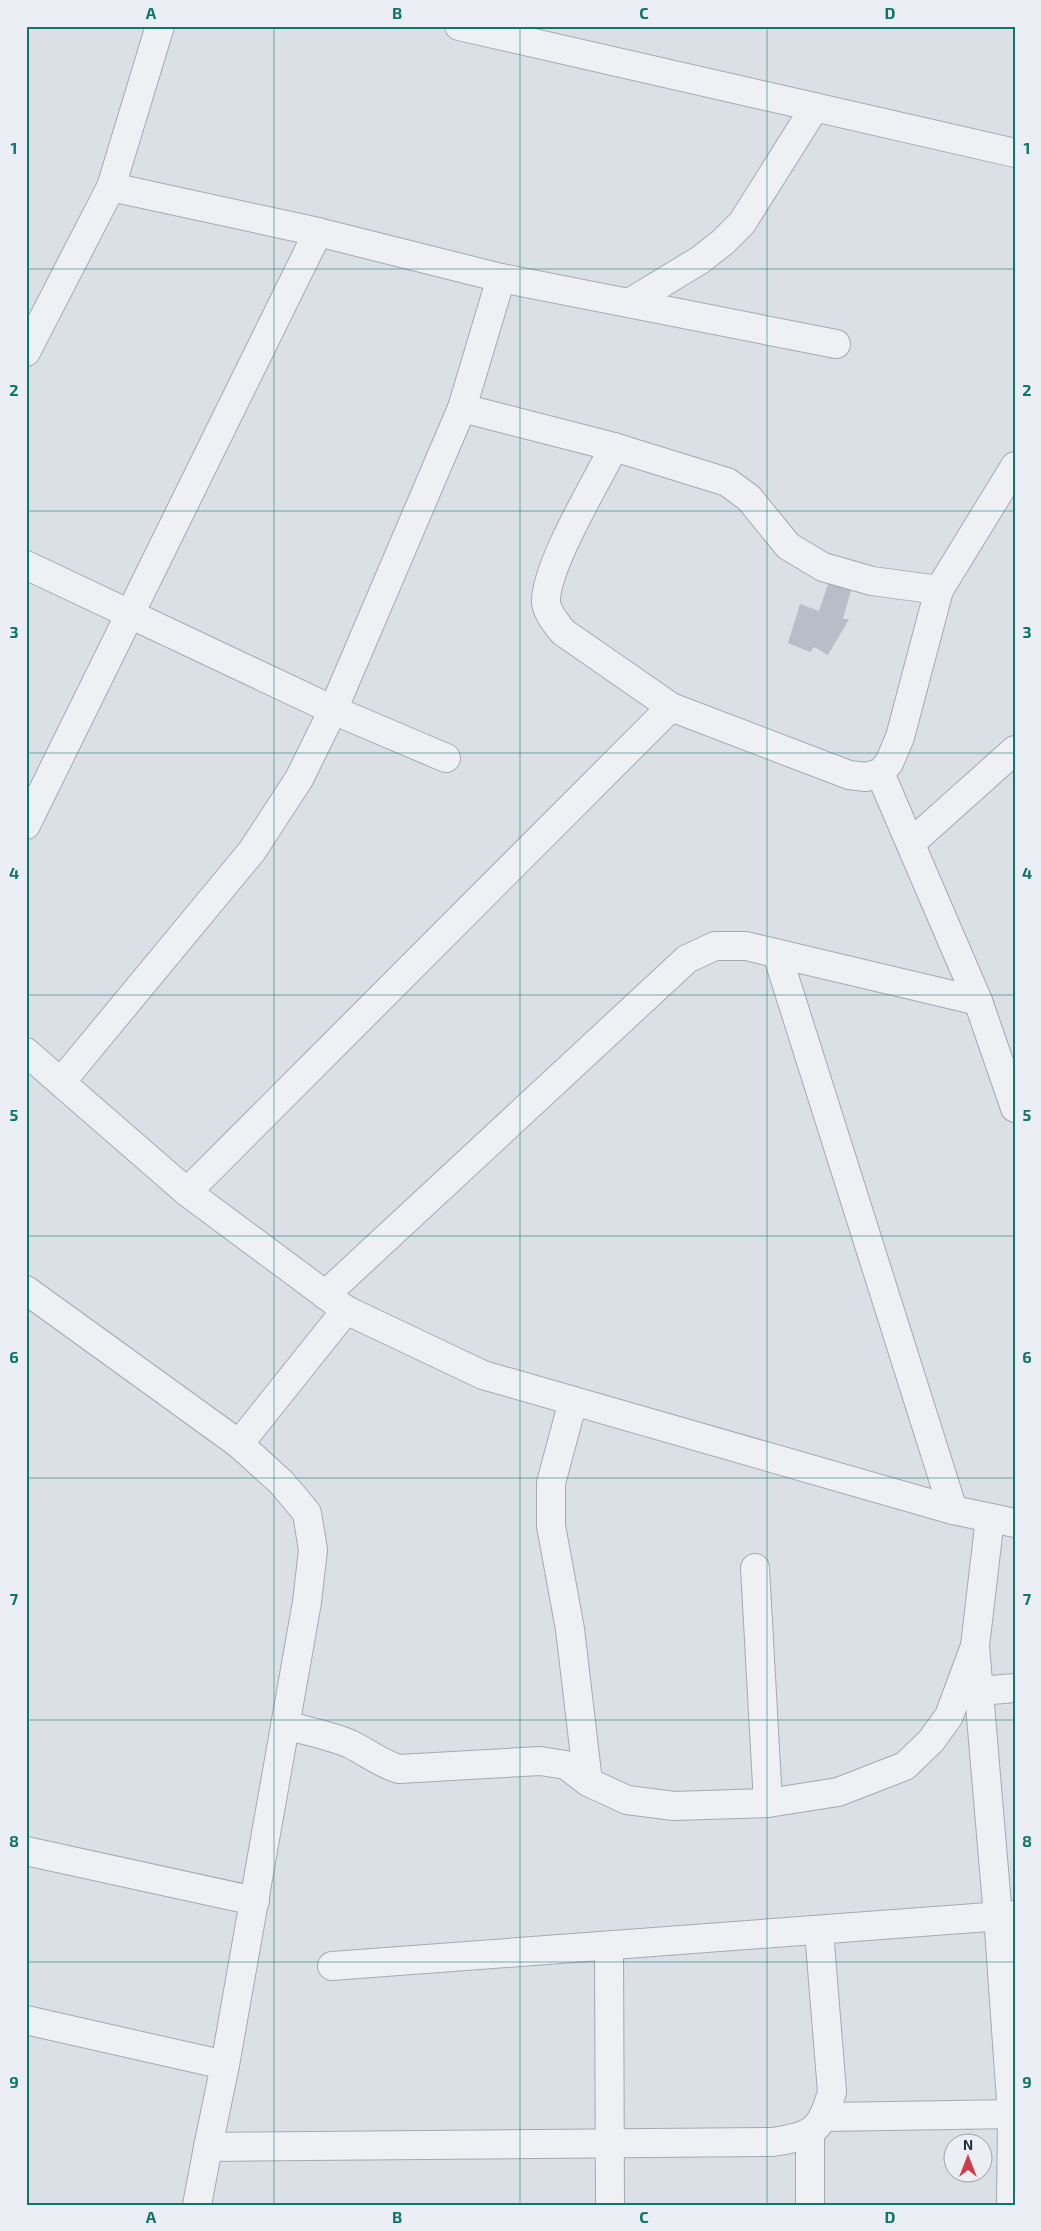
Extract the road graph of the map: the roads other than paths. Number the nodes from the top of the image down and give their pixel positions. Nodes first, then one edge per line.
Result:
1 (160, 26) edge
2 (459, 26) edge
3 (564, 38) edge
4 (815, 107) junction
5 (1015, 152) edge
6 (111, 187) junction
7 (318, 232) junction
8 (502, 278) junction
9 (629, 303) junction
10 (30, 336) edge
11 (836, 344) dead end
12 (462, 408) junction
13 (614, 447) junction
14 (1015, 466) edge
15 (26, 565) edge
16 (938, 590) junction
17 (130, 615) junction
18 (671, 707) junction
19 (333, 710) junction
20 (1015, 750) edge
21 (446, 758) dead end
22 (880, 773) junction
23 (26, 825) edge
24 (912, 843) junction
25 (777, 954) junction
26 (978, 1001) junction
27 (26, 1052) edge
28 (61, 1082) junction
29 (1015, 1108) edge
30 (186, 1192) junction
31 (26, 1290) edge
32 (335, 1302) junction
33 (573, 1401) junction
34 (239, 1444) junction
35 (953, 1510) junction
36 (1002, 1521) edge
37 (755, 1568) dead end
38 (975, 1646) junction
39 (1015, 1688) edge
40 (979, 1691) junction
41 (285, 1725) junction
42 (588, 1782) junction
43 (768, 1803) junction
44 (26, 1851) edge
45 (254, 1901) junction
46 (1006, 1915) edge
47 (818, 1931) junction
48 (609, 1946) junction
49 (332, 1966) dead end
50 (26, 2020) edge
51 (225, 2065) junction
52 (1013, 2114) edge
53 (817, 2126) junction
54 (610, 2143) junction
55 (208, 2147) junction
56 (197, 2205) edge
57 (610, 2205) edge
58 (810, 2205) edge
59 (1011, 2205) edge

1 - 6 street
2 - 3 street
3 - 4 street
4 - 5 street
4 - 9 street
6 - 7 street
6 - 10 street
7 - 8 street
7 - 17 street
8 - 9 street
8 - 12 street
9 - 11 street
12 - 13 street
12 - 19 street
13 - 16 street
13 - 18 street
14 - 16 street
15 - 17 street
16 - 22 street
17 - 19 street
17 - 23 street
18 - 22 street
18 - 30 street
19 - 21 street
19 - 28 street
20 - 24 street
22 - 24 street
24 - 26 street
25 - 26 street
25 - 32 street
25 - 35 street
26 - 29 street
27 - 28 street
28 - 30 street
30 - 32 street
31 - 34 street
32 - 33 street
32 - 34 street
33 - 35 street
33 - 42 street
34 - 41 street
35 - 36 street
36 - 38 street
37 - 43 street
38 - 40 street
38 - 43 street
39 - 40 street
40 - 46 street
41 - 42 street
41 - 45 street
42 - 43 street
44 - 45 street
45 - 51 street
46 - 47 street
46 - 52 street
47 - 48 street
47 - 53 street
48 - 49 street
48 - 54 street
50 - 51 street
51 - 55 street
52 - 53 street
52 - 59 street
53 - 54 street
53 - 58 street
54 - 55 street
54 - 57 street
55 - 56 street

